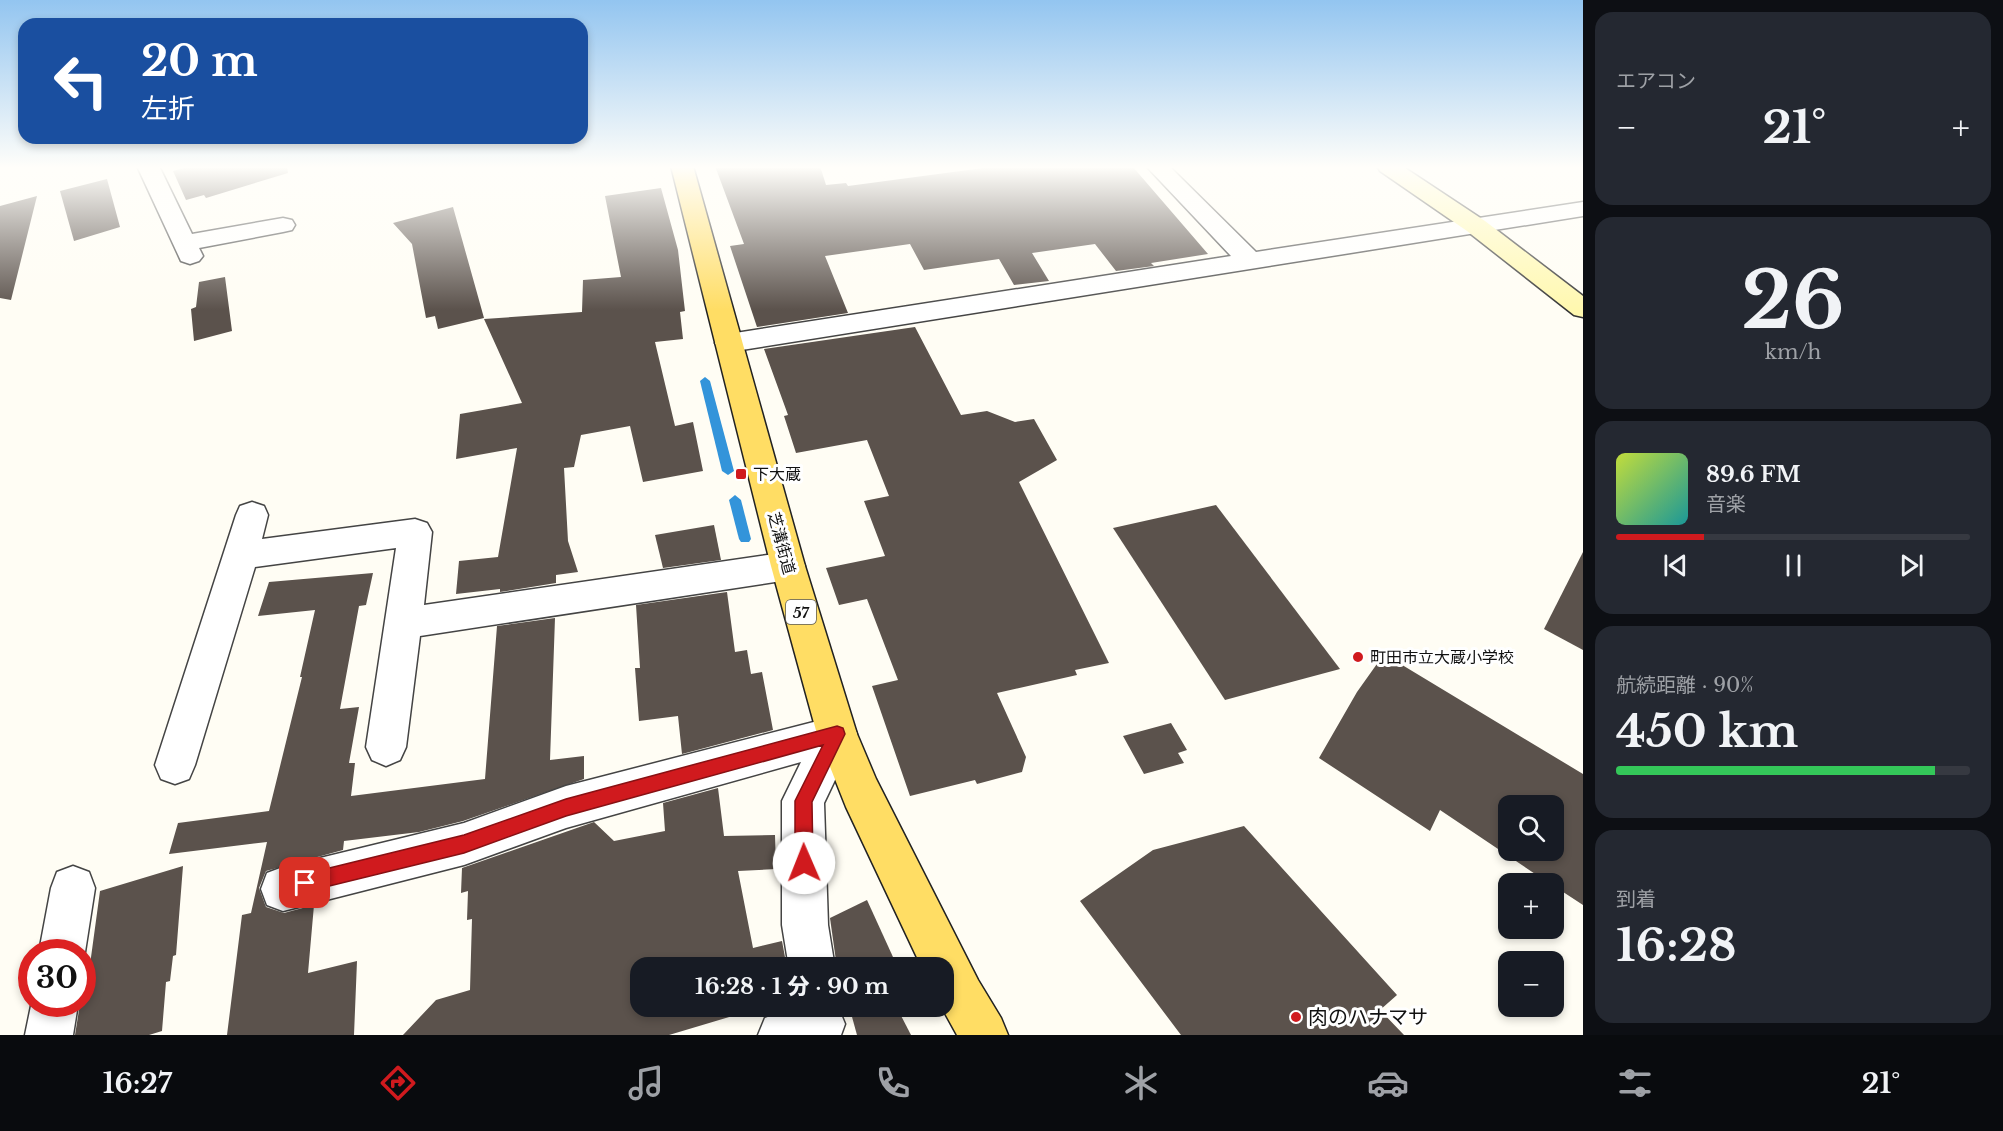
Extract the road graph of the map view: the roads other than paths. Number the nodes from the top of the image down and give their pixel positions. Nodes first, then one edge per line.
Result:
1 (172, 214) edge
2 (695, 214) edge
3 (1204, 214) edge
4 (1459, 214) edge
5 (1550, 214) edge
6 (283, 225) dead end
7 (1476, 226) junction
8 (1251, 262) junction
9 (1583, 309) edge
10 (729, 343) junction
11 (252, 515) dead end
12 (241, 555) junction
13 (788, 566) junction
14 (404, 623) junction
15 (837, 734) junction
16 (386, 747) dead end
17 (175, 765) dead end
18 (73, 888) dead end
19 (283, 889) dead end
20 (64, 939) edge
21 (810, 957) edge
22 (52, 1017) edge
23 (50, 1035) edge
24 (984, 1035) edge

1 - 6 street
2 - 10 main road, 芝溝街道 / 57
3 - 8 street
4 - 7 street
5 - 7 street
7 - 8 street
7 - 9 street
8 - 10 street
10 - 13 main road, 芝溝街道 / 57
11 - 12 street
12 - 14 street
12 - 17 street
13 - 14 street
13 - 15 main road, 芝溝街道 / 57
14 - 16 street
15 - 19 street
15 - 21 street
15 - 24 main road, 芝溝街道 / 57
18 - 20 street
22 - 23 street

